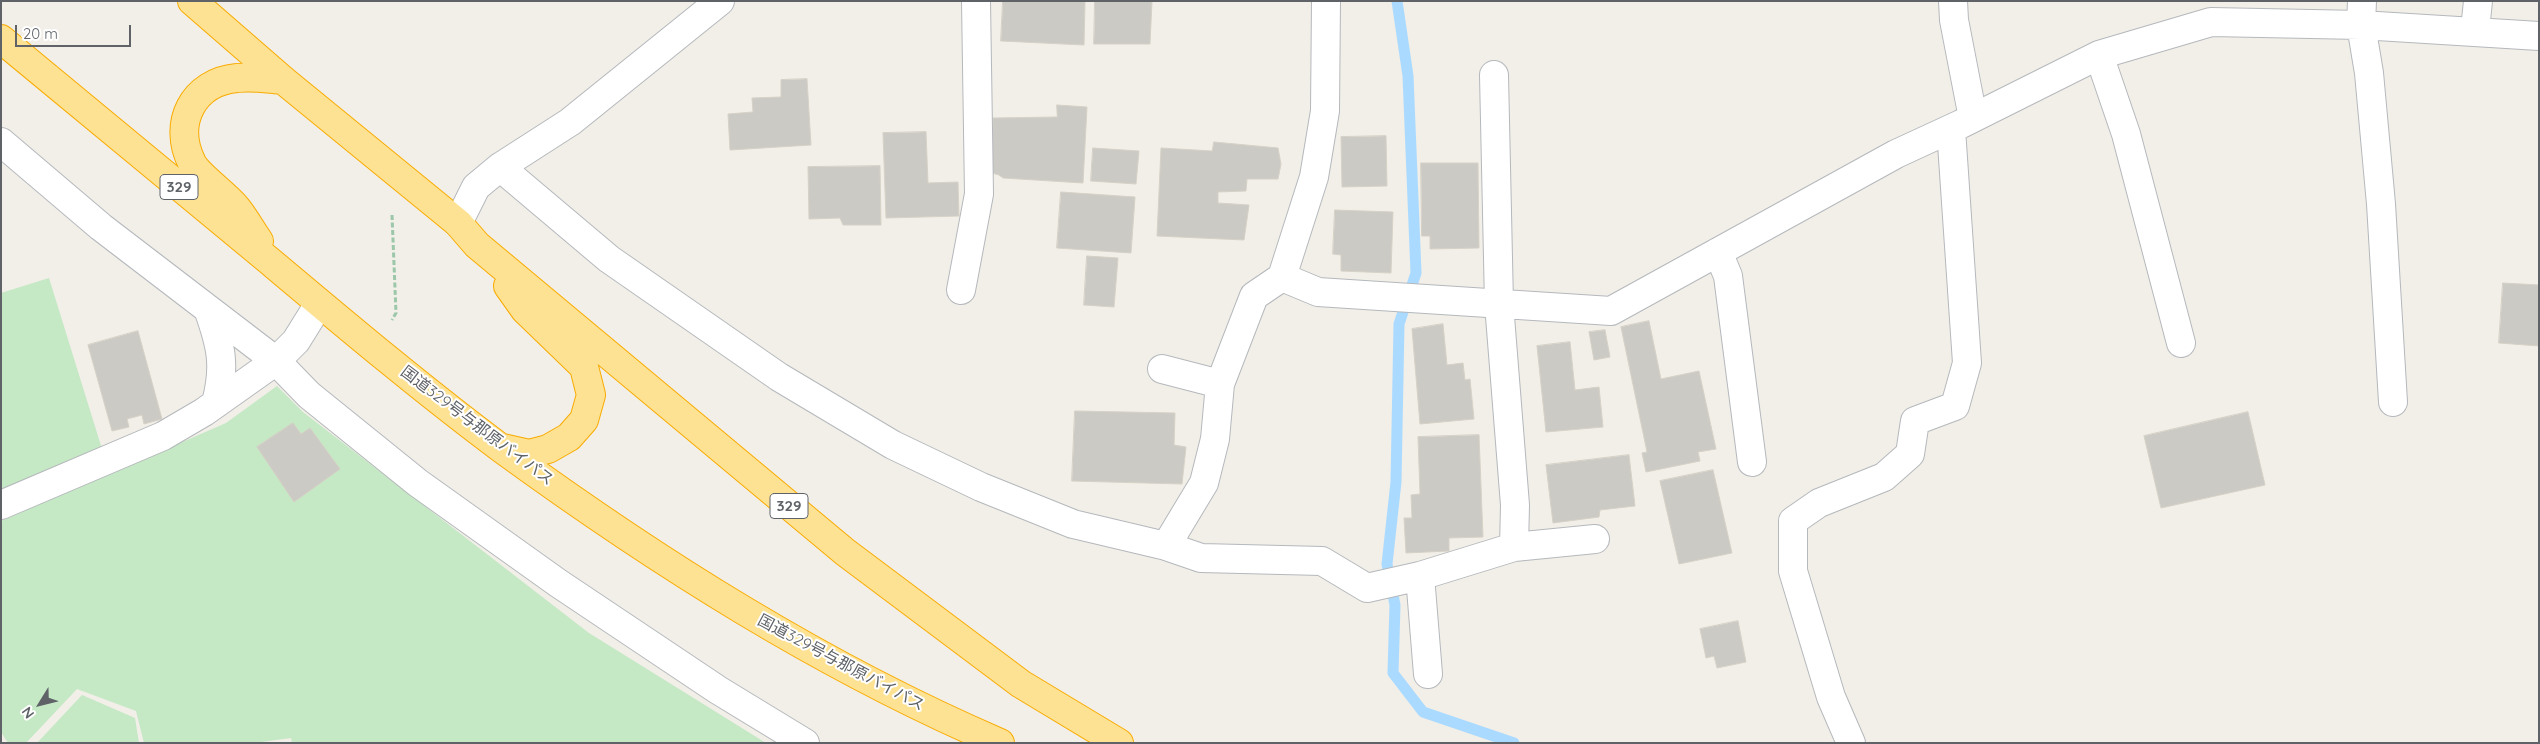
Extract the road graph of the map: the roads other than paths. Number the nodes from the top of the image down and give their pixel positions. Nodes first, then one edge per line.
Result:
1 (192, 1) edge
2 (720, 1) edge
3 (976, 1) edge
4 (1326, 1) edge
5 (1953, 1) edge
6 (2478, 1) edge
7 (2212, 12) edge
8 (2362, 13) edge
9 (2474, 30) junction
10 (2539, 36) edge
11 (1, 38) edge
12 (2099, 55) junction
13 (1494, 75) dead end
14 (284, 80) junction
15 (1962, 124) junction
16 (1, 142) edge
17 (500, 167) junction
18 (458, 223) junction
19 (477, 245) junction
20 (1718, 252) junction
21 (275, 265) junction
22 (1282, 276) junction
23 (961, 290) dead end
24 (319, 304) junction
25 (1499, 304) junction
26 (208, 309) junction
27 (2180, 343) dead end
28 (276, 361) junction
29 (1162, 369) dead end
30 (1220, 384) junction
31 (2393, 402) dead end
32 (216, 403) junction
33 (502, 448) junction
34 (1752, 462) dead end
35 (1, 505) edge
36 (1595, 540) dead end
37 (1166, 546) junction
38 (1514, 548) junction
39 (1420, 576) junction
40 (1428, 674) dead end
41 (805, 743) edge
42 (1000, 743) edge
43 (1119, 743) edge
44 (1851, 743) edge

1 - 14 highway, 329
2 - 17 street
3 - 23 street
4 - 22 street
5 - 15 street
6 - 9 street
7 - 8 street
7 - 12 street
8 - 9 street
8 - 31 street
9 - 10 street
11 - 21 highway, 国道329号与那原バイパス / 329
12 - 15 street
12 - 27 street
13 - 25 street
14 - 18 highway, 329
14 - 21 highway
15 - 20 street
15 - 44 street
16 - 26 street
17 - 18 street
17 - 37 street
18 - 19 highway, 329
19 - 33 highway
19 - 43 highway, 329
20 - 25 street
20 - 34 street
21 - 24 highway, 国道329号与那原バイパス / 329
22 - 25 street
22 - 30 street
24 - 28 street
24 - 33 highway, 国道329号与那原バイパス / 329
25 - 38 street
26 - 28 street
26 - 32 street
28 - 32 street
28 - 41 street
29 - 30 street
30 - 37 street
32 - 35 street
33 - 42 highway, 国道329号与那原バイパス / 329
36 - 38 street
37 - 39 street
38 - 39 street
39 - 40 street

